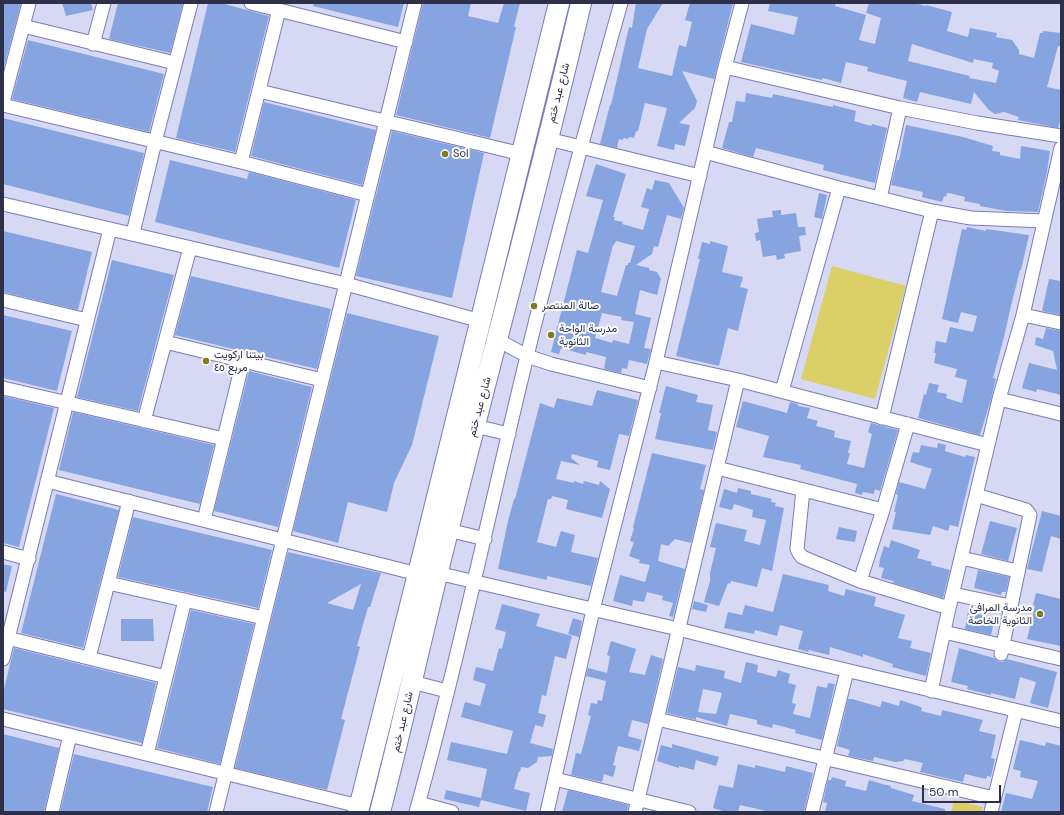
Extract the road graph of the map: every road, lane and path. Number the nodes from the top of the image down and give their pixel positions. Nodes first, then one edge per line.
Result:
1 (29, 3) edge
2 (104, 3) edge
3 (191, 3) edge
4 (251, 3) edge
5 (415, 3) edge
6 (559, 3) edge
7 (581, 3) edge
8 (621, 3) edge
9 (742, 3) edge
10 (279, 10) junction
11 (23, 26) junction
12 (406, 42) junction
13 (94, 44) junction
14 (175, 63) junction
15 (725, 67) junction
16 (259, 91) junction
17 (3, 104) edge
18 (900, 108) junction
19 (386, 122) junction
20 (1061, 136) edge
21 (548, 139) junction
22 (155, 142) junction
23 (580, 147) junction
24 (1061, 148) edge
25 (705, 152) junction
26 (522, 154) junction
27 (241, 162) junction
28 (700, 176) junction
29 (839, 188) junction
30 (368, 195) junction
31 (880, 198) junction
32 (3, 204) edge
33 (932, 211) junction
34 (1044, 221) junction
35 (110, 229) junction
36 (133, 234) junction
37 (190, 248) junction
38 (346, 284) junction
39 (3, 300) edge
40 (1023, 315) junction
41 (87, 320) junction
42 (481, 321) junction
43 (1061, 323) edge
44 (498, 340) junction
45 (165, 342) junction
46 (527, 356) junction
47 (243, 361) junction
48 (656, 362) junction
49 (322, 380) junction
50 (738, 380) junction
51 (3, 388) edge
52 (650, 388) junction
53 (782, 391) junction
54 (999, 399) junction
55 (67, 403) junction
56 (1061, 414) edge
57 (882, 418) junction
58 (144, 421) junction
59 (908, 424) junction
60 (475, 426) junction
61 (509, 434) junction
62 (224, 439) junction
63 (988, 445) junction
64 (717, 468) junction
65 (47, 481) junction
66 (803, 490) junction
67 (976, 495) junction
68 (129, 501) junction
69 (883, 510) junction
70 (204, 520) junction
71 (448, 530) junction
72 (485, 539) junction
73 (283, 540) junction
74 (3, 552) edge
75 (962, 558) junction
76 (28, 559) junction
77 (1017, 571) junction
78 (428, 574) junction
79 (860, 581) junction
80 (475, 582) junction
81 (108, 583) junction
82 (953, 594) junction
83 (184, 600) junction
84 (1010, 606) junction
85 (949, 608) junction
86 (593, 610) junction
87 (264, 618) junction
88 (678, 629) junction
89 (944, 632) junction
90 (6, 638) edge
91 (1002, 650) junction
92 (89, 658) junction
93 (3, 659) edge
94 (1061, 659) edge
95 (847, 671) junction
96 (166, 677) junction
97 (412, 682) junction
98 (931, 691) junction
99 (447, 692) junction
100 (1016, 711) junction
101 (381, 717) junction
102 (3, 719) edge
103 (657, 719) junction
104 (1061, 721) edge
105 (402, 723) junction
106 (70, 735) junction
107 (147, 754) junction
108 (826, 759) junction
109 (370, 764) junction
110 (391, 769) junction
111 (225, 773) junction
112 (555, 779) junction
113 (994, 798) junction
114 (638, 799) junction
115 (417, 808) edge
116 (358, 809) edge
117 (52, 812) edge
118 (216, 812) edge
119 (380, 812) edge
120 (452, 812) edge
121 (547, 812) edge
122 (635, 812) edge
123 (689, 812) edge
124 (812, 812) edge
125 (991, 812) edge

1 - 11 street
2 - 13 street
3 - 14 street
4 - 10 street
5 - 12 street
6 - 26 main road, شارع عبد ختم
7 - 21 main road, شارع عبد ختم
8 - 23 street
9 - 15 street
10 - 12 street
10 - 16 street
11 - 13 street
11 - 17 street
12 - 19 street
13 - 14 street
14 - 22 street
15 - 18 street
15 - 25 street
16 - 19 street
16 - 27 street
17 - 22 street
18 - 20 street
18 - 31 street
19 - 26 street
19 - 30 street
21 - 23 street
21 - 44 main road, شارع عبد ختم
22 - 27 street
22 - 36 street
23 - 28 street
23 - 46 street
24 - 34 street
25 - 28 street
25 - 29 street
26 - 42 main road, شارع عبد ختم
27 - 30 street
28 - 48 street
29 - 31 street
29 - 53 street
30 - 38 street
31 - 33 street
32 - 35 street
33 - 34 street
33 - 57 street
34 - 40 street
35 - 36 street
35 - 41 street
36 - 37 street
37 - 38 street
37 - 45 street
38 - 42 street
38 - 49 street
39 - 41 street
40 - 43 street
40 - 54 street
41 - 55 street
42 - 78 main road, شارع عبد ختم
44 - 46 street
44 - 60 main road, شارع عبد ختم
45 - 47 street
45 - 58 street
46 - 52 street
46 - 61 street
47 - 49 street
47 - 62 street
48 - 50 street
48 - 52 street
49 - 73 street
50 - 53 street
50 - 64 street
51 - 55 street
52 - 86 street
53 - 57 street
54 - 56 street
54 - 63 street
55 - 58 street
55 - 65 street
57 - 59 street
58 - 62 street
59 - 63 street
59 - 69 street
60 - 61 street
60 - 71 main road, شارع عبد ختم
61 - 72 street
62 - 70 street
63 - 67 street
64 - 66 street
64 - 88 street
65 - 68 street
65 - 76 street
66 - 69 street
66 - 79 street
67 - 75 street
67 - 77 street
68 - 70 street
68 - 81 street
69 - 79 street
70 - 73 street
71 - 72 street
71 - 78 main road, شارع عبد ختم
72 - 80 street
73 - 78 street
73 - 87 street
74 - 76 street
75 - 77 street
75 - 82 street
76 - 90 street
77 - 84 street
78 - 80 street
78 - 97 main road, شارع عبد ختم
78 - 101 main road, شارع عبد ختم
79 - 85 street
80 - 86 street
80 - 99 street
81 - 83 street
81 - 92 street
82 - 84 street
82 - 85 street
83 - 87 street
83 - 96 street
84 - 91 street
85 - 89 street
86 - 88 street
86 - 112 street
87 - 111 street
88 - 95 street
88 - 103 street
89 - 91 street
89 - 98 street
90 - 92 street
90 - 93 street
91 - 94 street
92 - 96 street
95 - 98 street
95 - 108 street
96 - 107 street
97 - 99 street
97 - 105 main road, شارع عبد ختم
98 - 100 street
99 - 115 street
100 - 104 street
100 - 113 street
101 - 105 main road
101 - 109 main road, شارع عبد ختم
102 - 106 street
103 - 108 street
103 - 114 street
105 - 110 main road, شارع عبد ختم
106 - 107 street
106 - 117 street
107 - 111 street
108 - 113 street
108 - 124 street
109 - 110 main road
109 - 116 main road, شارع عبد ختم
110 - 119 main road, شارع عبد ختم
111 - 116 street
111 - 118 street
112 - 114 street
112 - 121 street
113 - 125 street
114 - 122 street
114 - 123 street
115 - 120 street

